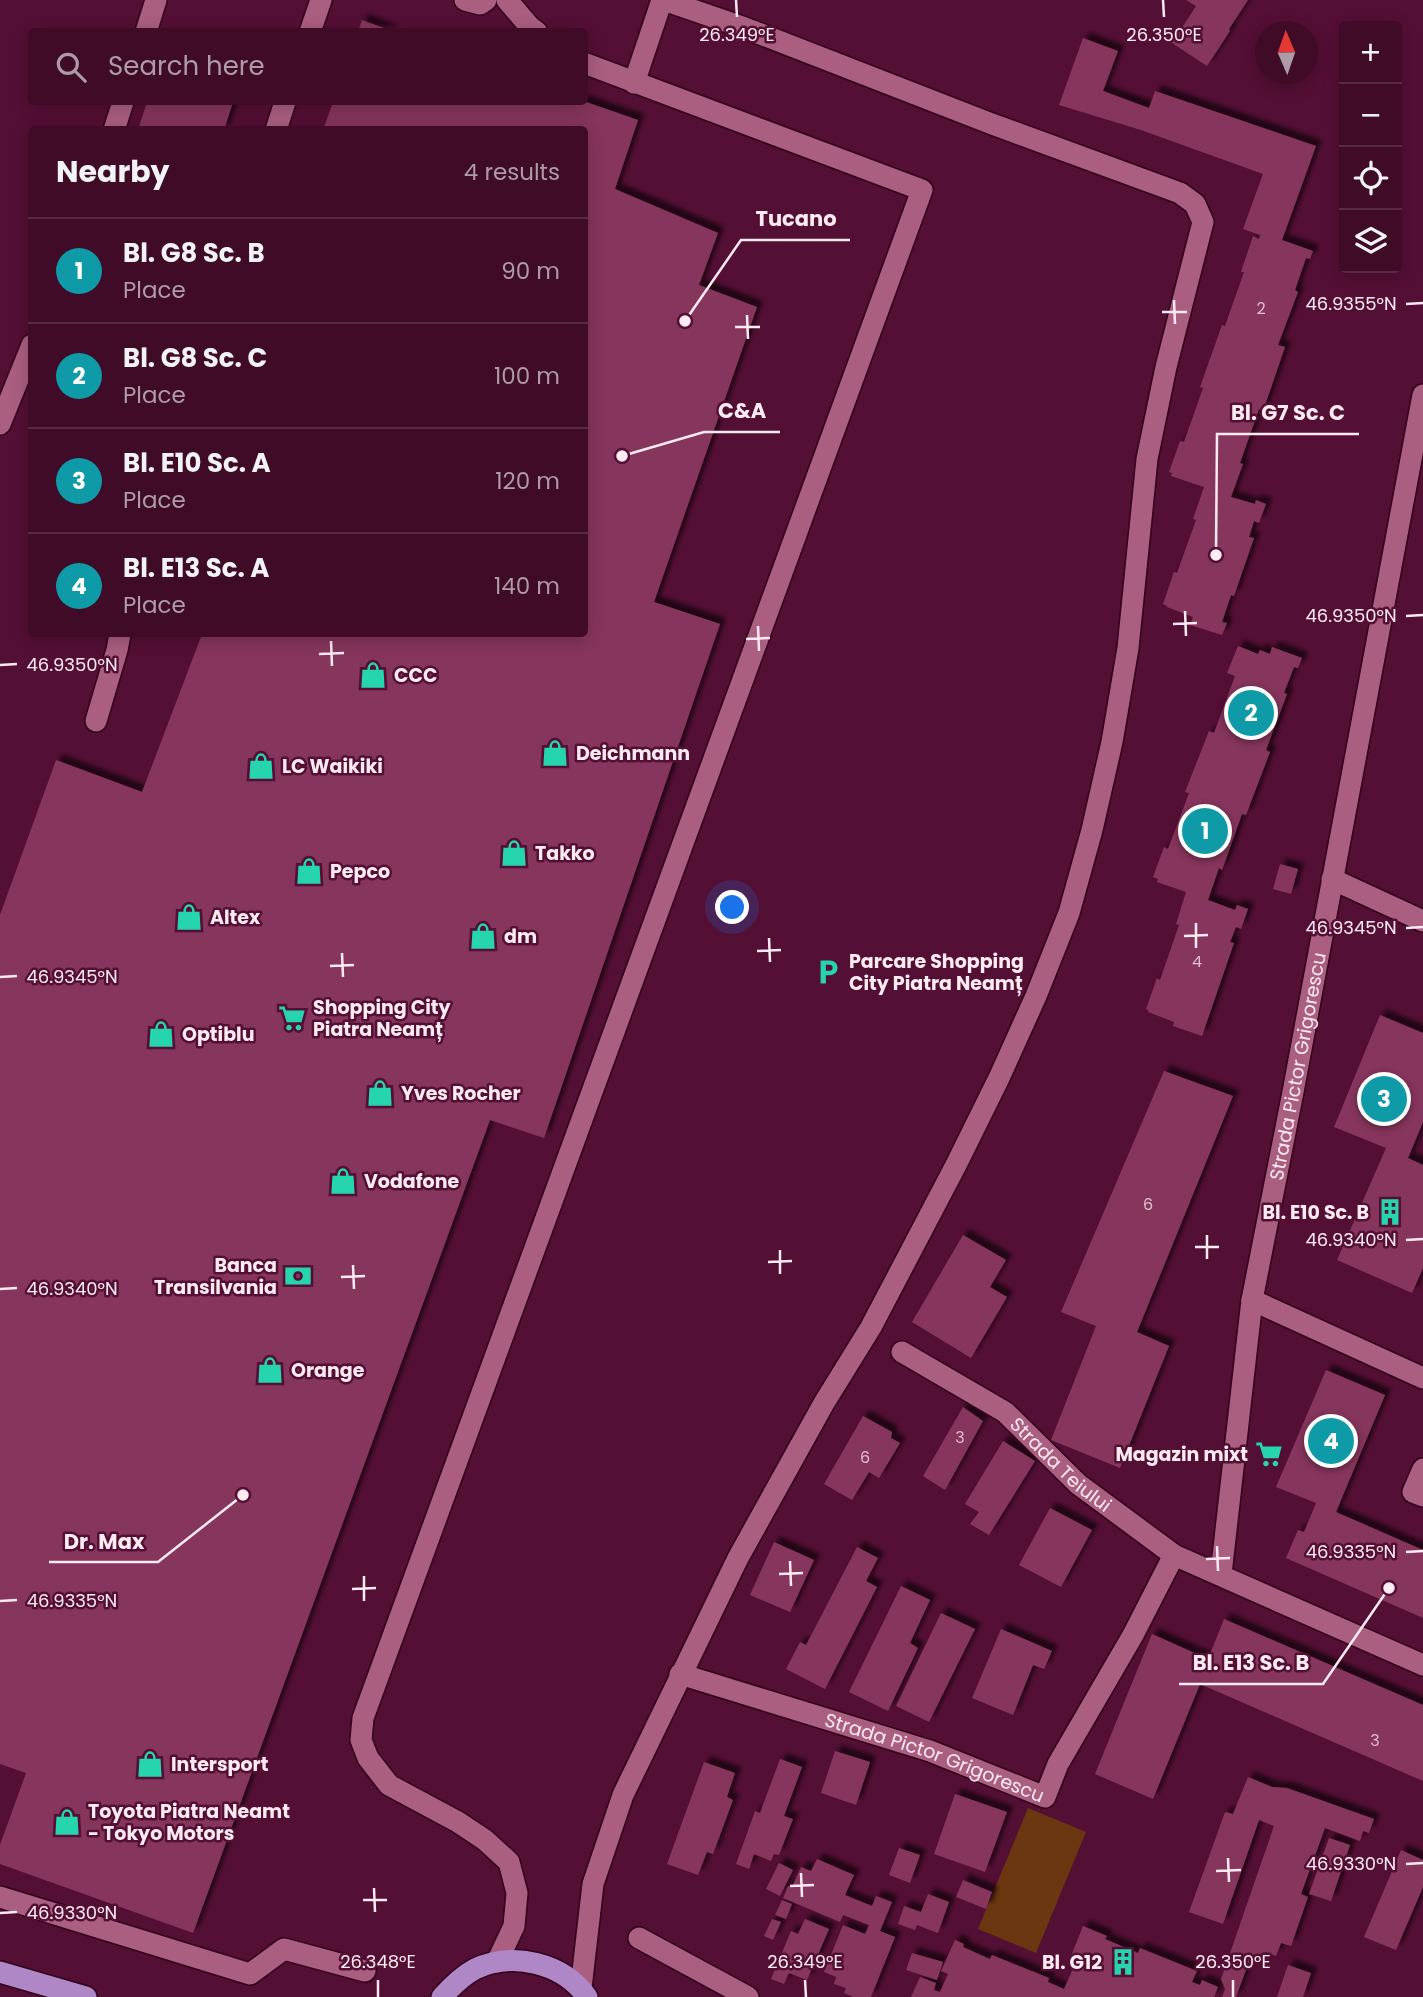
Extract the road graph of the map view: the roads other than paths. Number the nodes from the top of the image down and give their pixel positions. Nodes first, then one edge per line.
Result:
1 (156, 0) edge
2 (321, 0) edge
3 (466, 0) edge
4 (486, 0) edge
5 (507, 0) edge
6 (663, 0) edge
7 (147, 28) edge
8 (311, 28) edge
9 (531, 28) edge
10 (588, 65) edge
11 (634, 83) junction
12 (122, 105) edge
13 (284, 105) edge
14 (115, 126) edge
15 (277, 126) edge
16 (28, 355) edge
17 (1423, 395) edge
18 (0, 424) edge
19 (119, 637) edge
20 (96, 721) dead end
21 (1332, 879) junction
22 (1423, 921) edge
23 (1252, 1300) junction
24 (902, 1352) dead end
25 (1423, 1378) edge
26 (1423, 1469) edge
27 (1423, 1496) edge
28 (1174, 1555) junction
29 (1220, 1574) junction
30 (1423, 1665) edge
31 (680, 1674) junction
32 (0, 1898) edge
33 (639, 1938) dead end
34 (497, 1962) junction
35 (365, 1971) dead end
36 (0, 1972) edge
37 (584, 1993) edge
38 (86, 1997) edge
39 (442, 1997) edge
40 (748, 1997) edge

1 - 7 street
2 - 8 street
3 - 4 street
5 - 9 street
6 - 11 street
6 - 31 street
10 - 11 street
11 - 34 street
12 - 14 street
13 - 15 street
16 - 18 street
17 - 21 street, Strada Pictor Grigorescu
19 - 20 street
21 - 22 street
21 - 23 street, Strada Pictor Grigorescu
23 - 25 street
23 - 29 street, Strada Pictor Grigorescu
24 - 28 street, Strada Teiului
26 - 27 street
28 - 29 street, Strada Teiului
28 - 31 street, Strada Pictor Grigorescu
29 - 30 street, Strada Teiului
31 - 37 street
32 - 35 street
33 - 40 street
34 - 37 main road
34 - 39 main road
36 - 38 main road

